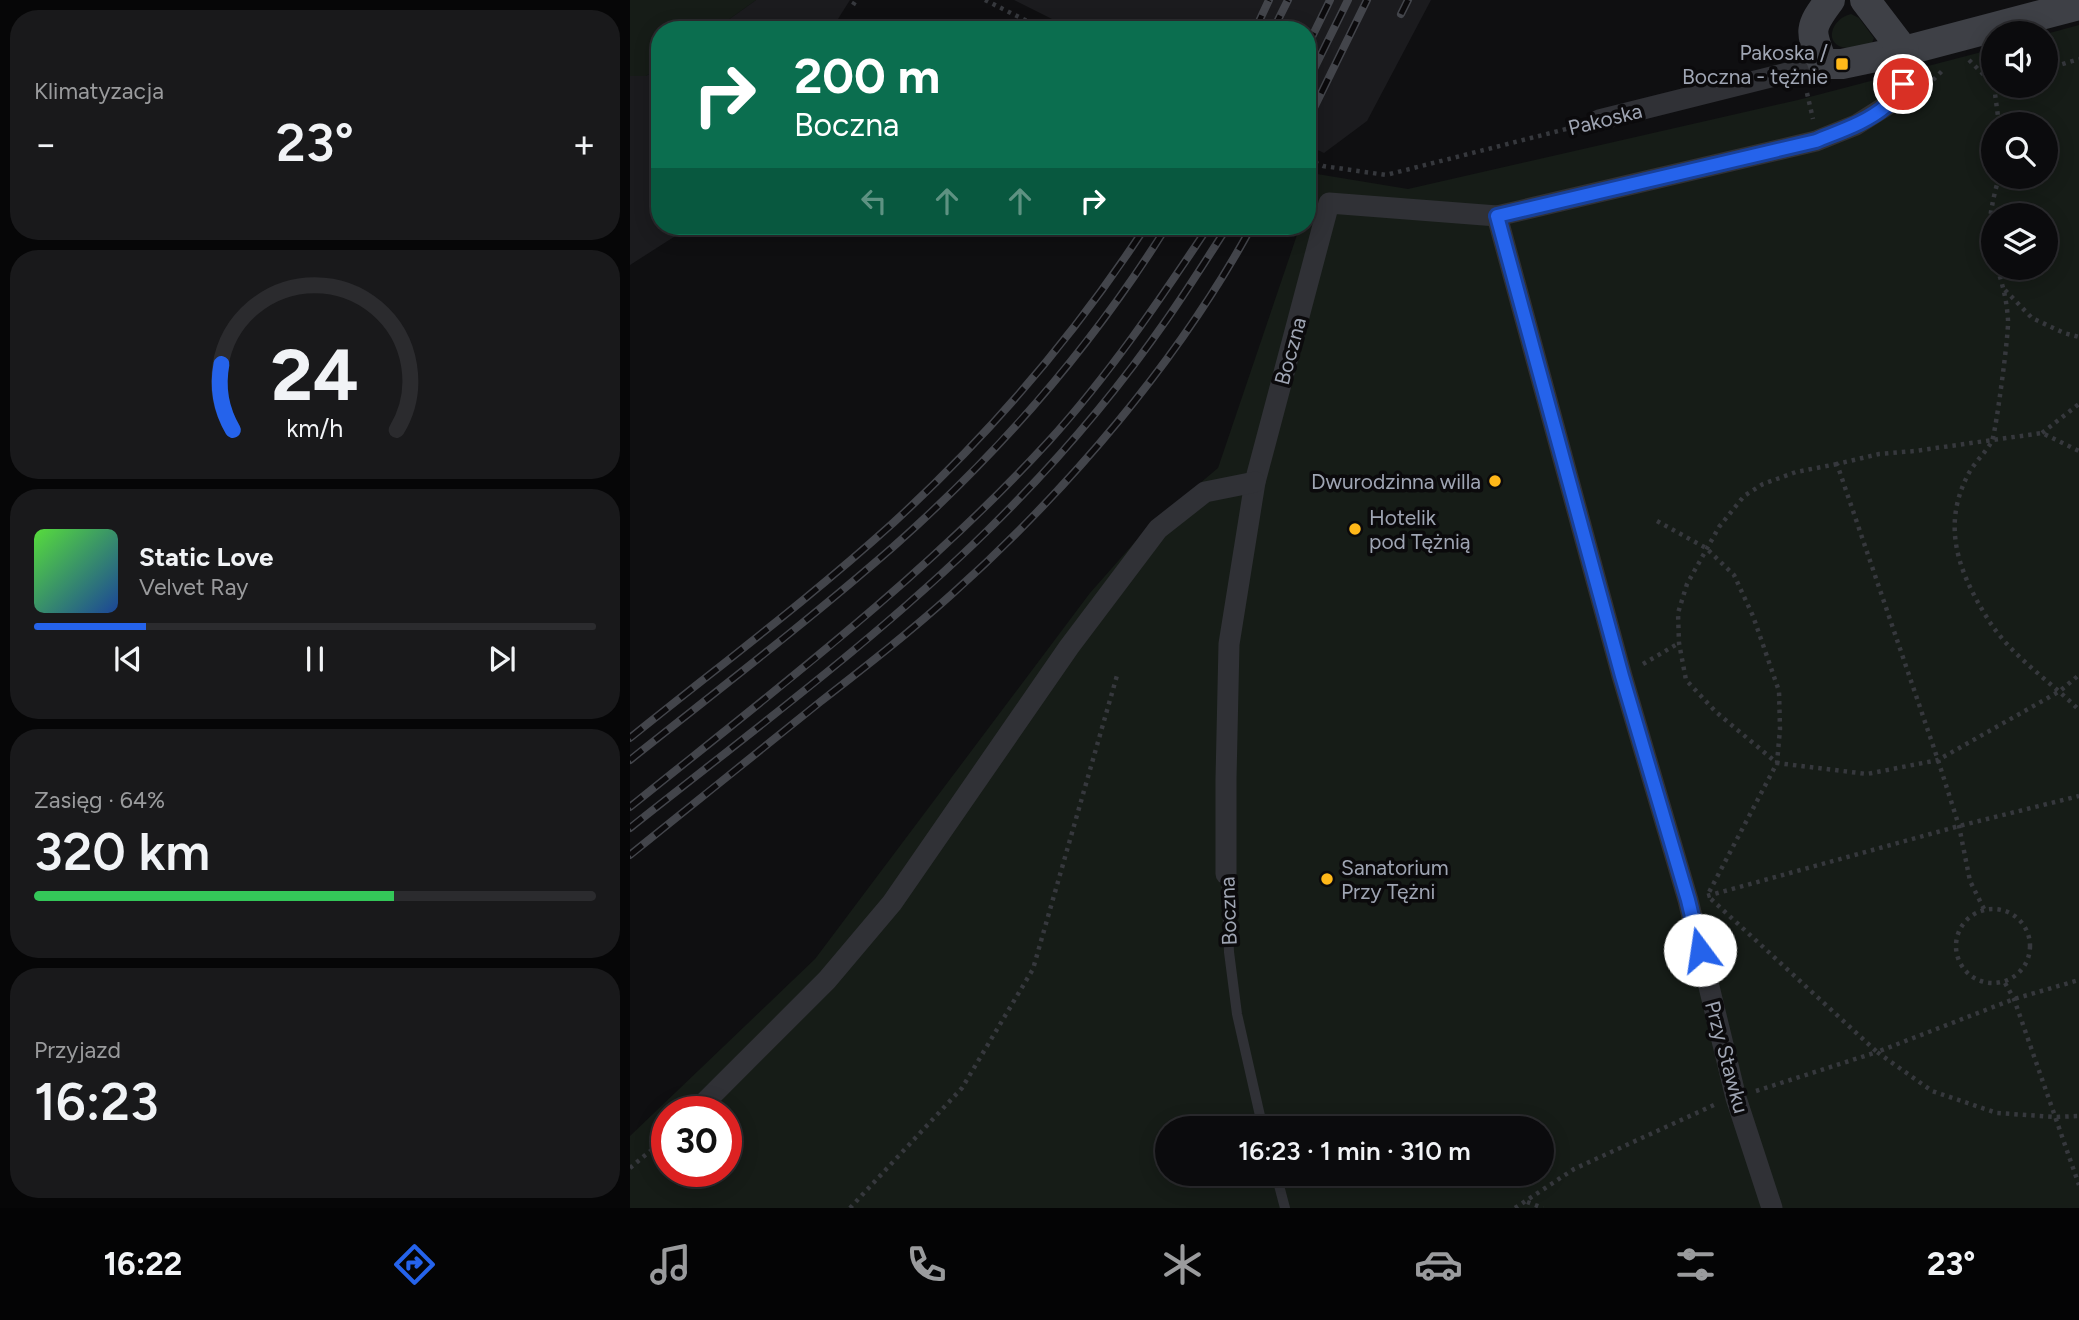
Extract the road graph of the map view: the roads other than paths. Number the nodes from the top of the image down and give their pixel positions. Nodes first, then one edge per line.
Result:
1 (1830, 0) edge
2 (1865, 0) edge
3 (2079, 5) edge
4 (1904, 51) junction
5 (1823, 64) junction
6 (1599, 120) road end
7 (1497, 216) junction
8 (1255, 482) junction
9 (1226, 874) joint
10 (711, 1096) edge
11 (1260, 1116) edge
12 (1279, 1186) edge
13 (1285, 1208) edge
14 (1772, 1208) edge

1 - 5 street
2 - 4 street
3 - 4 street, Pakoska
4 - 5 street, Pakoska
4 - 7 street, Boczna
5 - 6 street, Pakoska
7 - 8 street, Boczna
7 - 14 street, Przy Stawku
8 - 9 street, Boczna
8 - 10 street
9 - 11 lane, Boczna
12 - 13 lane

